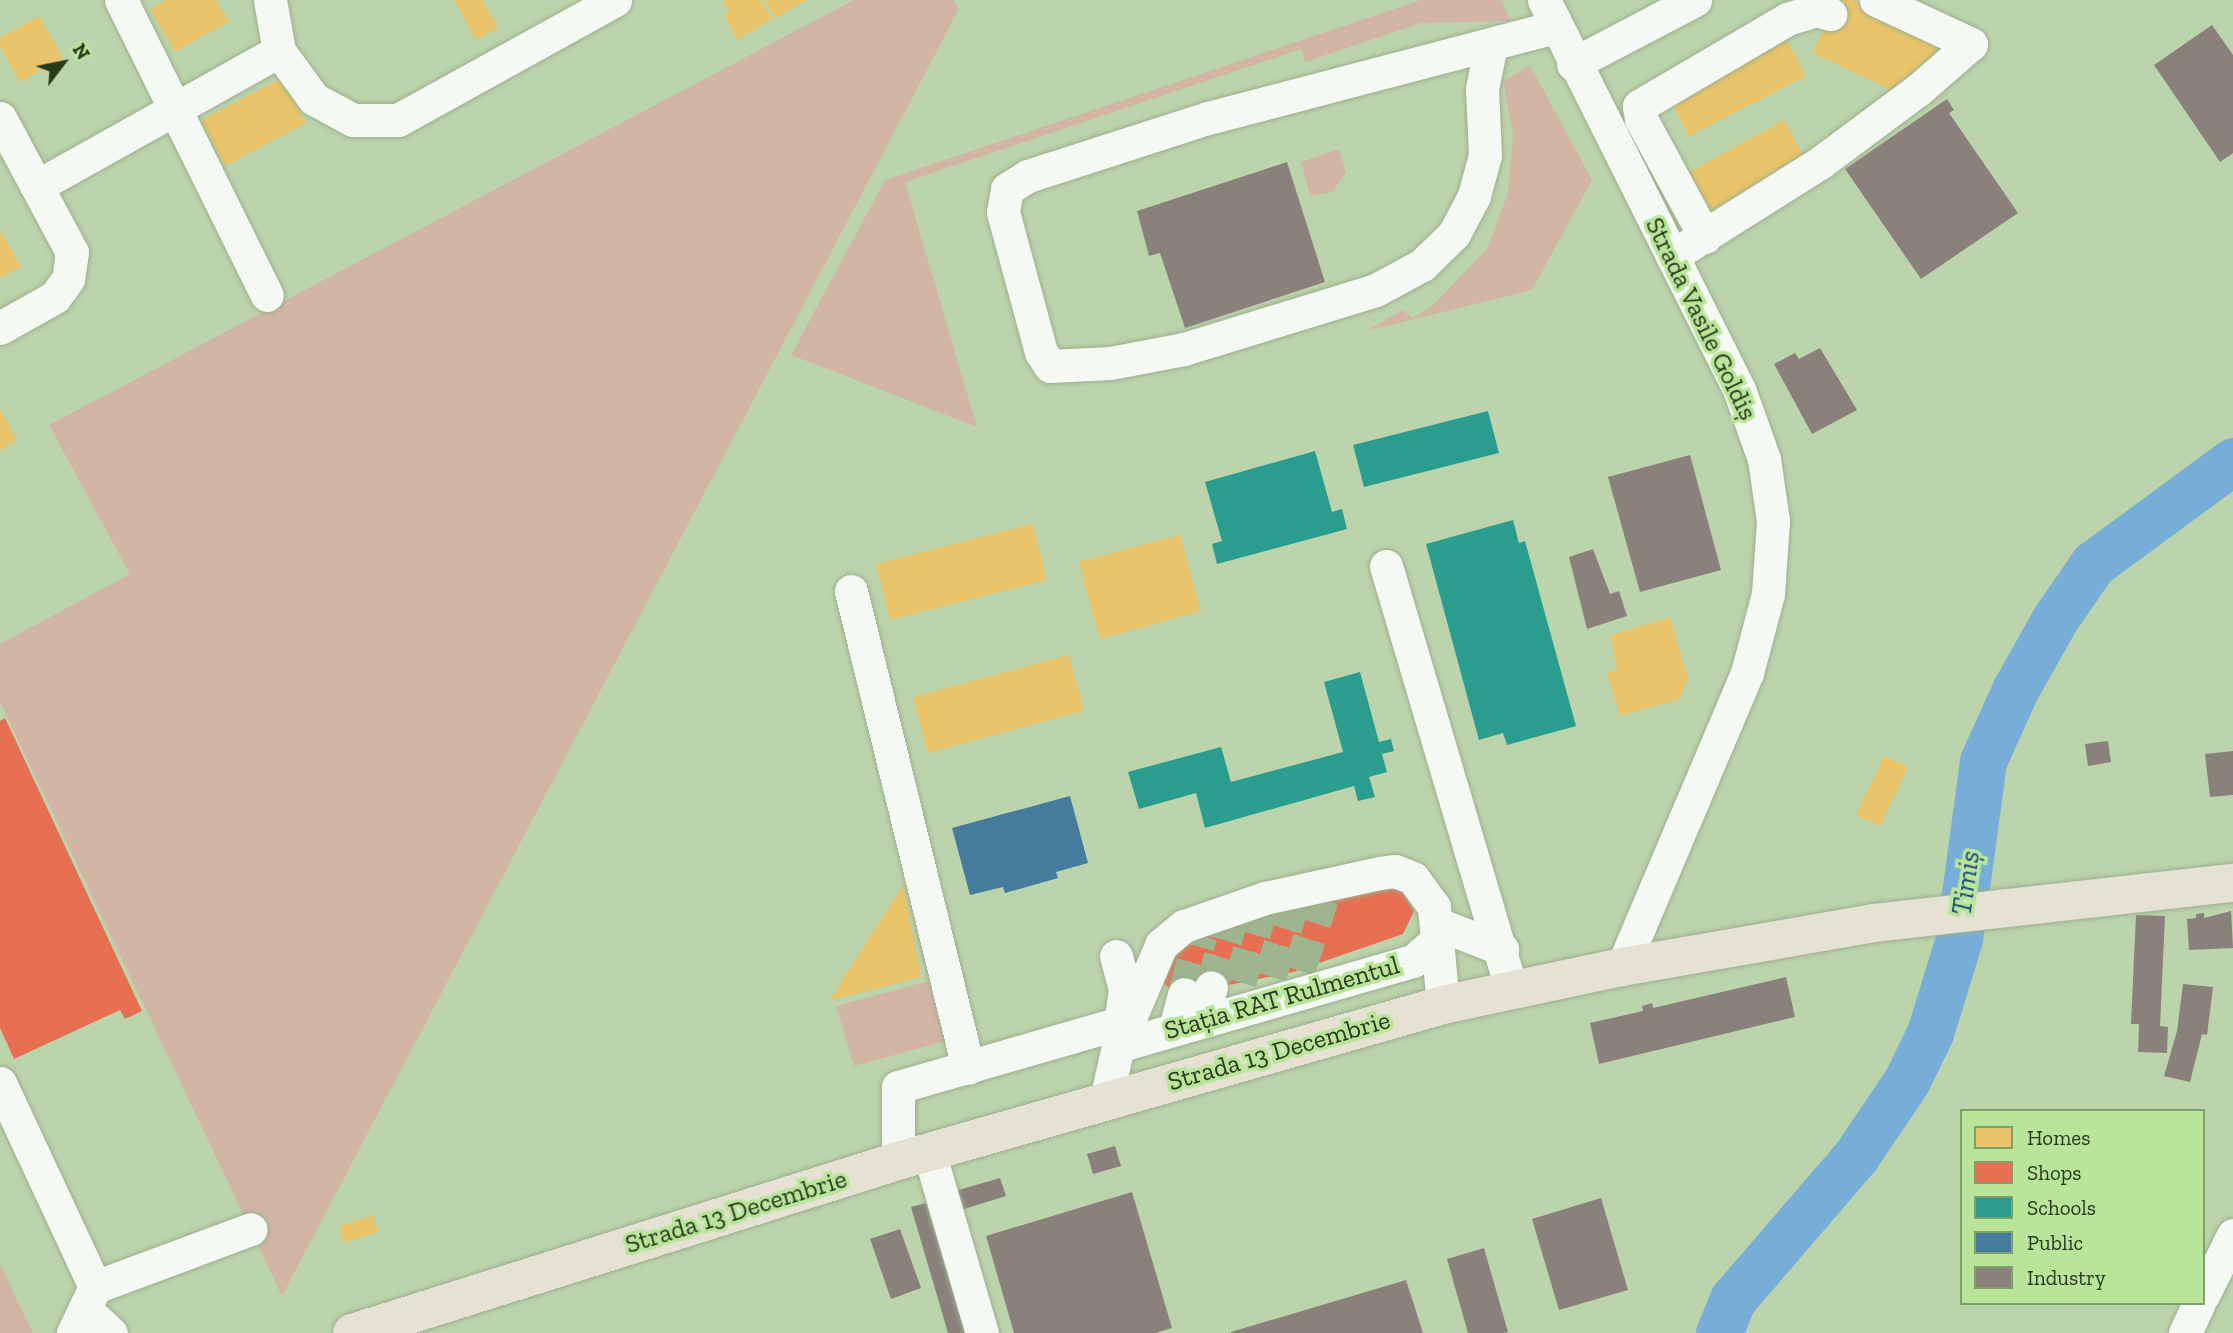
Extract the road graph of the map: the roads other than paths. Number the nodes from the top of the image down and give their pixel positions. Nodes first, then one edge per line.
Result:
1 (121, 0) edge
2 (270, 0) edge
3 (615, 0) edge
4 (1695, 0) edge
5 (1876, 0) edge
6 (1549, 14) edge
7 (1830, 14) dead end
8 (1491, 45) junction
9 (279, 51) junction
10 (1573, 64) junction
11 (174, 107) junction
12 (0, 118) edge
13 (1656, 146) junction
14 (1626, 164) junction
15 (37, 186) junction
16 (1705, 237) junction
17 (1672, 256) junction
18 (267, 295) dead end
19 (0, 328) edge
20 (1386, 566) dead end
21 (851, 591) dead end
22 (2233, 883) edge
23 (1438, 931) junction
24 (1502, 949) junction
25 (1116, 956) dead end
26 (1622, 967) junction
27 (1511, 989) junction
28 (1443, 1005) junction
29 (1119, 1035) junction
30 (968, 1068) junction
31 (0, 1083) edge
32 (1106, 1099) junction
33 (914, 1157) junction
34 (251, 1229) dead end
35 (2233, 1236) edge
36 (2205, 1291) edge
37 (2198, 1305) edge
38 (85, 1310) edge
39 (111, 1333) edge
40 (352, 1333) edge
41 (982, 1333) edge
42 (2185, 1333) edge

1 - 11 street
2 - 9 street
3 - 9 street
4 - 10 street
5 - 16 street
6 - 8 street
6 - 10 street, Strada Vasile Goldiș
7 - 13 street
8 - 8 street
9 - 11 street
10 - 14 street, Strada Vasile Goldiș
11 - 15 street
11 - 18 street
12 - 15 street
13 - 14 street
13 - 16 street
14 - 17 street, Strada Vasile Goldiș
15 - 19 street
16 - 17 street
17 - 26 street, Strada Vasile Goldiș
20 - 24 street
21 - 30 street
22 - 26 main road, Strada 13 Decembrie
23 - 24 street
23 - 28 street, Stația RAT Rulmentul
23 - 29 street, Stația RAT Rulmentul
23 - 29 street, Stația RAT Rulmentul
24 - 27 street
25 - 29 street
26 - 27 main road, Strada 13 Decembrie
27 - 28 main road, Strada 13 Decembrie
28 - 32 main road, Strada 13 Decembrie
29 - 30 street
29 - 32 street, Stația RAT Rulmentul
30 - 33 street
31 - 38 street
32 - 33 main road, Strada 13 Decembrie
33 - 40 main road, Strada 13 Decembrie
33 - 41 street
34 - 38 street
35 - 36 street
37 - 42 street
38 - 39 street

